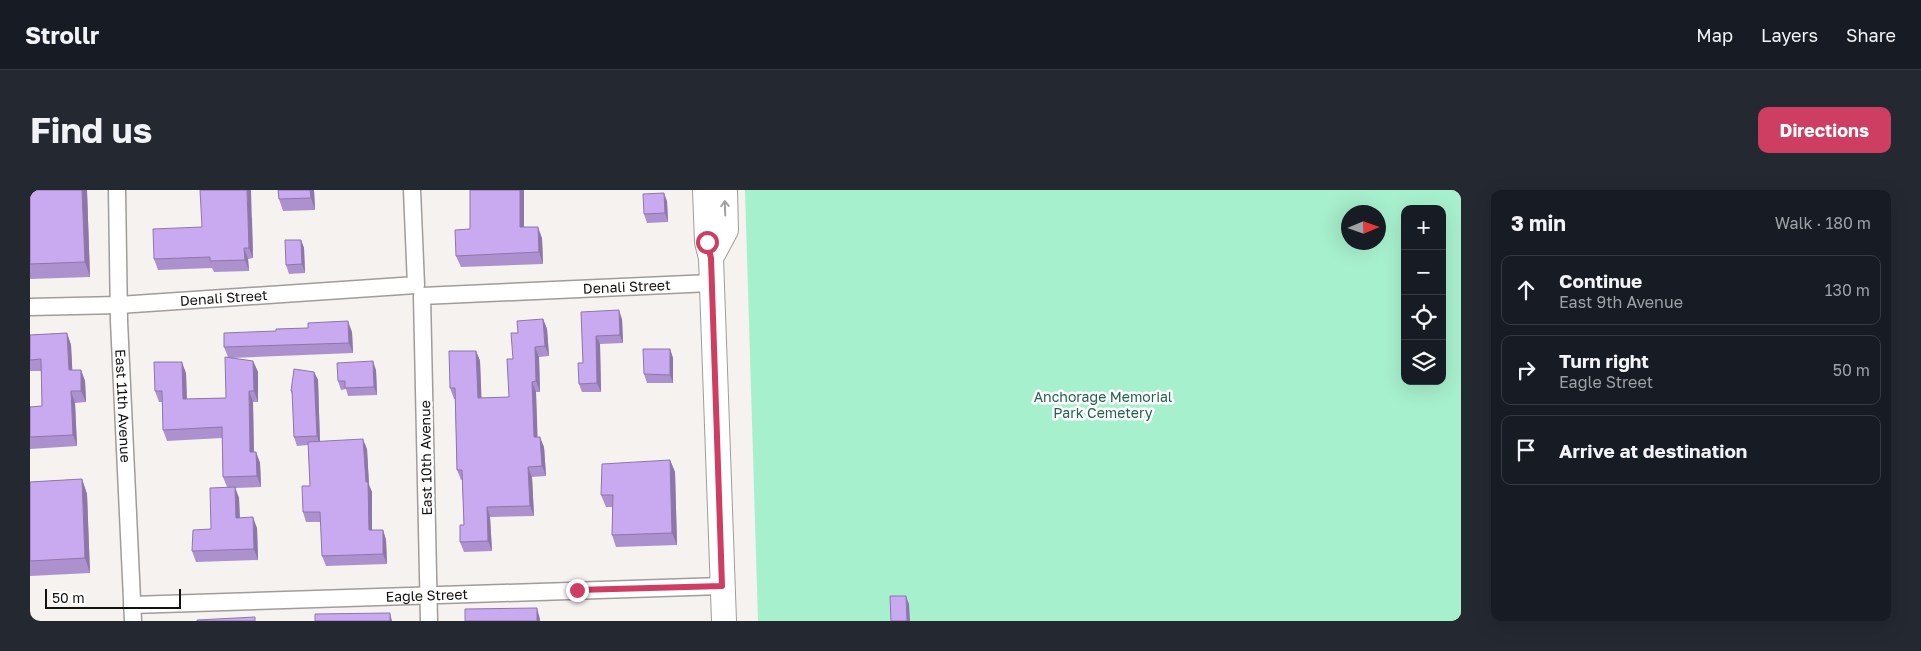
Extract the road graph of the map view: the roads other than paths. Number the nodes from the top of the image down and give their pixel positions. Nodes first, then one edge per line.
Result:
1 (117, 190) edge
2 (412, 190) edge
3 (705, 190) edge
4 (725, 190) edge
5 (711, 258) junction
6 (712, 283) junction
7 (419, 291) junction
8 (119, 305) junction
9 (30, 307) edge
10 (722, 586) junction
11 (428, 594) junction
12 (132, 604) junction
13 (133, 621) edge
14 (429, 621) edge
15 (724, 621) edge

1 - 8 street, East 11th Avenue
2 - 7 street, East 10th Avenue
3 - 5 street
5 -> 4 street
5 - 6 street
6 - 7 street, Denali Street
6 - 10 street
7 - 8 street, Denali Street
7 - 11 street, East 10th Avenue
8 - 9 street, Denali Street
8 - 12 street, East 11th Avenue
10 - 11 street, Eagle Street
10 - 15 street
11 - 12 street, Eagle Street
11 - 14 street, East 10th Avenue
12 - 13 street, East 11th Avenue

